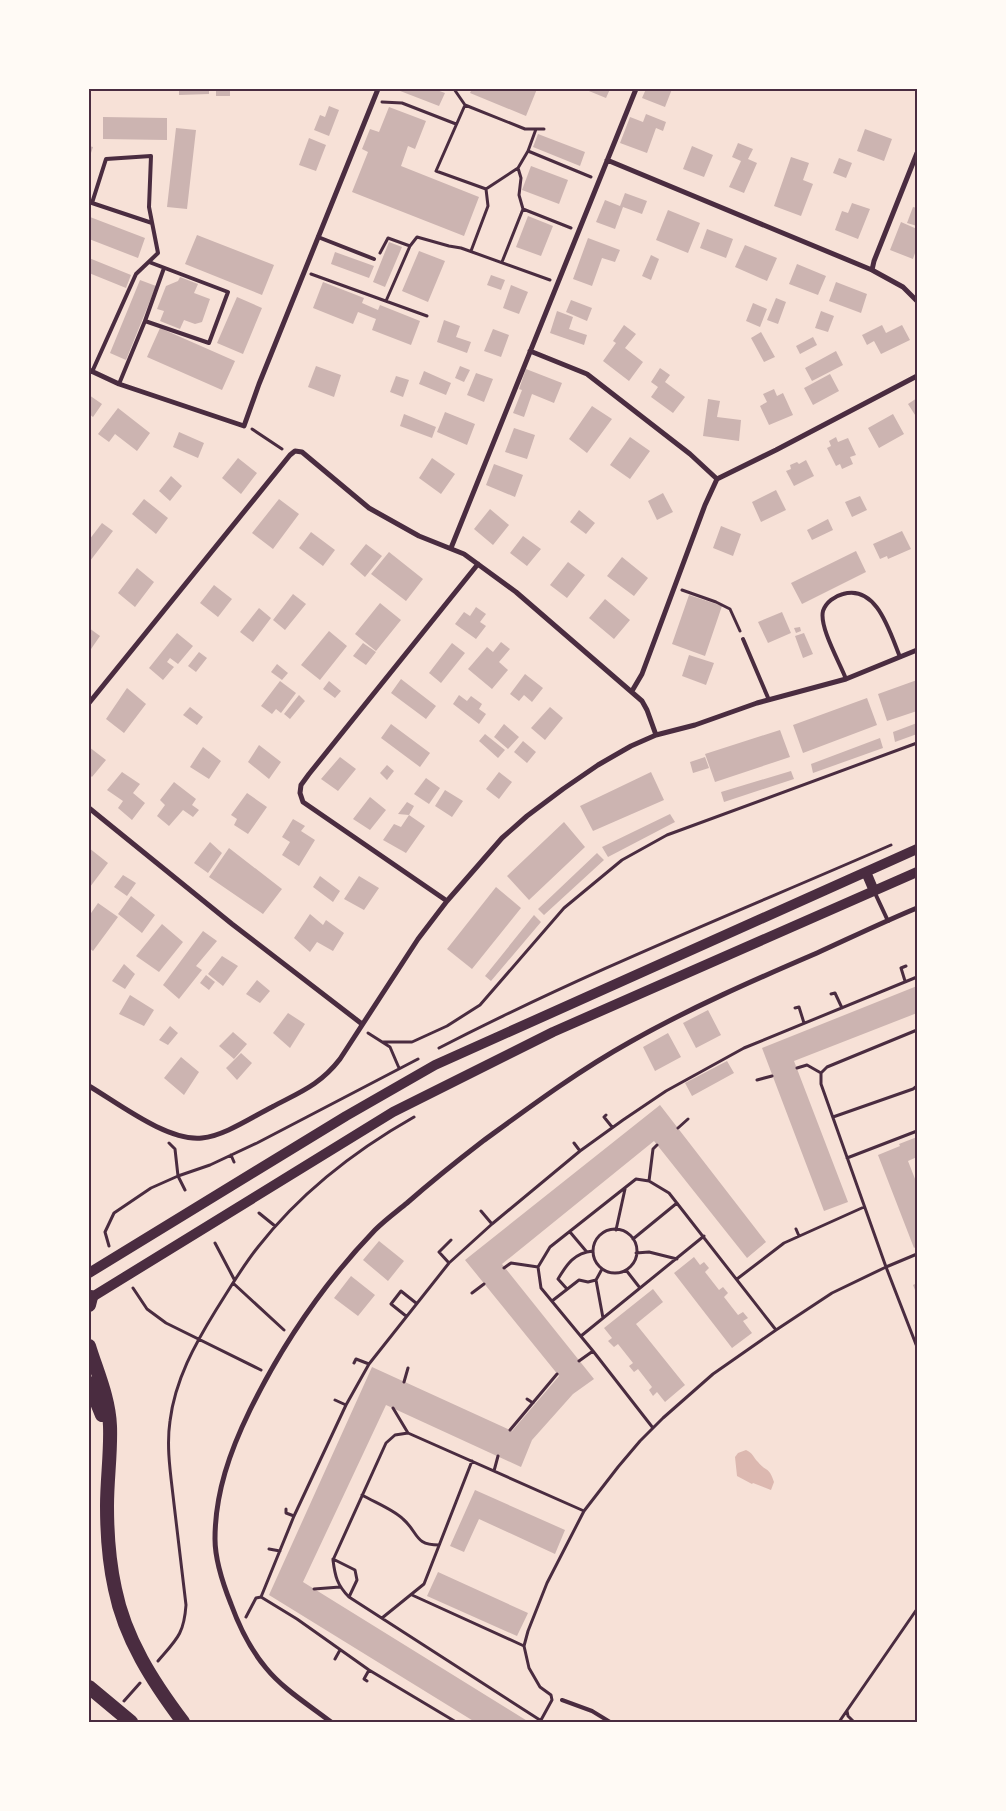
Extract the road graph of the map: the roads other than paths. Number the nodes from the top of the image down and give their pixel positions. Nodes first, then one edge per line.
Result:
1 (378, 89) edge
2 (636, 89) edge
3 (917, 153) edge
4 (607, 160) junction
5 (152, 223) junction
6 (318, 237) junction
7 (374, 259) road end
8 (148, 262) junction
9 (164, 268) junction
10 (872, 270) junction
11 (917, 301) edge
12 (145, 321) junction
13 (530, 351) junction
14 (90, 371) edge
15 (917, 376) edge
16 (120, 384) junction
17 (717, 479) junction
18 (451, 548) junction
19 (478, 564) junction
20 (743, 639) road end
21 (917, 650) edge
22 (900, 657) junction
23 (846, 679) junction
24 (632, 691) junction
25 (769, 700) junction
26 (89, 703) edge
27 (656, 735) junction
28 (89, 808) edge
29 (917, 849) edge
30 (866, 872) junction
31 (917, 872) edge
32 (874, 891) junction
33 (447, 901) junction
34 (917, 908) edge
35 (888, 920) junction
36 (362, 1024) junction
37 (89, 1086) edge
38 (89, 1273) edge
39 (89, 1300) edge
40 (89, 1346) edge
41 (89, 1383) edge
42 (110, 1455) junction
43 (89, 1687) edge
44 (562, 1700) dead end
45 (131, 1722) edge
46 (183, 1722) edge
47 (331, 1722) edge
48 (610, 1722) edge

1 - 6 street
2 - 4 street
3 - 10 street
4 - 10 street
4 - 13 street
5 - 5 lane
5 - 8 lane
6 - 7 lane
6 - 16 street
8 - 9 lane
8 - 14 lane
9 - 12 lane
9 - 12 lane
10 - 11 street
12 - 16 lane
13 - 17 street
13 - 18 street
14 - 16 street
15 - 17 street
17 - 24 street
18 - 19 street
18 - 26 street
19 - 24 street
19 - 33 street
20 - 25 lane
21 - 22 street
22 - 23 street
22 - 23 lane
23 - 25 street
24 - 27 street
25 - 27 street
27 - 33 street
28 - 36 street
29 - 30 main road
30 - 32 main road
30 - 38 main road
31 - 32 main road
32 - 35 lane
32 - 39 main road
33 - 36 street
34 - 35 street
35 - 47 street
36 - 37 street
40 - 42 highway
41 - 42 highway
42 - 46 highway
43 - 45 highway
44 - 48 lane

